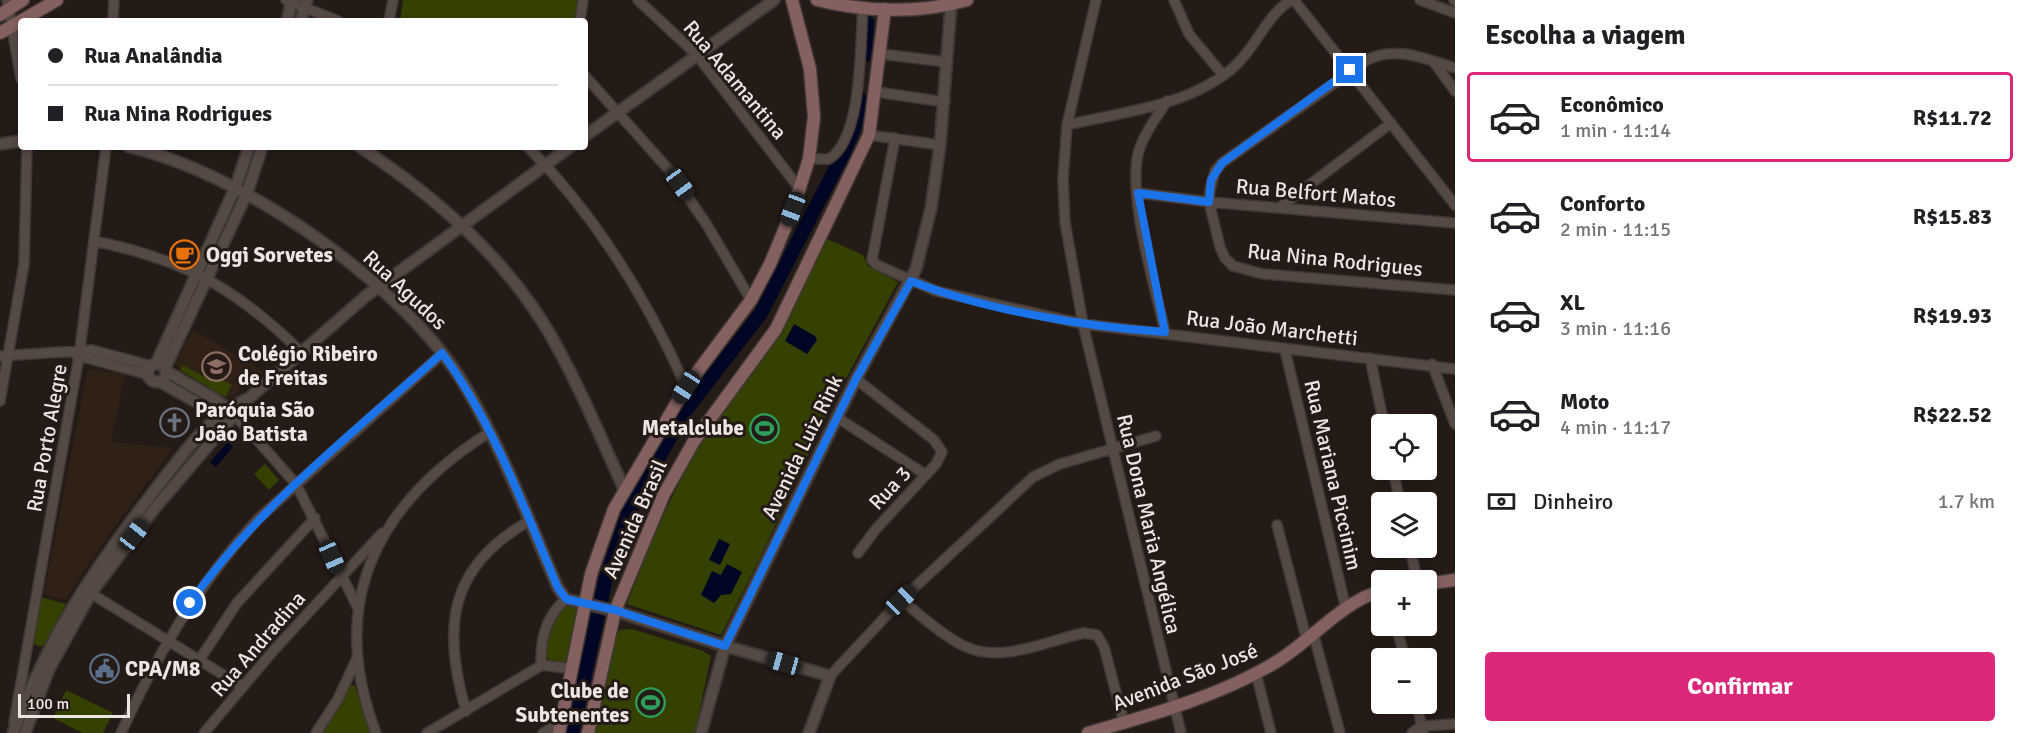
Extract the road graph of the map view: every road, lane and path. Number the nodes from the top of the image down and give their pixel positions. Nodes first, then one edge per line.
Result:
1 (23, 0) edge
2 (57, 0) edge
3 (114, 0) edge
4 (393, 0) edge
5 (583, 0) edge
6 (639, 0) edge
7 (774, 0) edge
8 (792, 0) edge
9 (817, 0) edge
10 (967, 0) edge
11 (1096, 0) edge
12 (1174, 0) edge
13 (1292, 0) edge
14 (1420, 0) edge
15 (290, 1) edge
16 (950, 2) edge
17 (306, 3) edge
18 (5, 8) edge
19 (863, 8) junction
20 (885, 9) junction
21 (1455, 13) edge
22 (24, 18) edge
23 (113, 18) edge
24 (287, 18) edge
25 (302, 18) edge
26 (333, 18) edge
27 (390, 18) edge
28 (580, 18) edge
29 (18, 21) edge
30 (13, 24) junction
31 (0, 33) edge
32 (881, 54) junction
33 (696, 55) junction
34 (18, 58) edge
35 (1433, 61) junction
36 (947, 62) junction
37 (1455, 68) edge
38 (1350, 70) junction
39 (1223, 75) junction
40 (588, 80) edge
41 (1455, 91) edge
42 (877, 92) junction
43 (1167, 101) junction
44 (945, 102) junction
45 (617, 114) junction
46 (1391, 123) junction
47 (1067, 125) junction
48 (588, 134) edge
49 (869, 135) junction
50 (895, 138) junction
51 (18, 141) edge
52 (0, 144) edge
53 (940, 145) junction
54 (27, 150) edge
55 (106, 150) edge
56 (140, 150) edge
57 (248, 150) edge
58 (261, 150) edge
59 (364, 150) edge
60 (531, 150) edge
61 (566, 150) edge
62 (808, 159) junction
63 (545, 165) junction
64 (236, 186) junction
65 (799, 188) junction
66 (247, 193) junction
67 (1138, 193) junction
68 (1209, 202) junction
69 (1455, 205) edge
70 (1279, 208) junction
71 (1455, 223) edge
72 (462, 227) junction
73 (94, 241) junction
74 (197, 273) junction
75 (207, 278) junction
76 (911, 281) junction
77 (377, 288) junction
78 (1455, 290) edge
79 (751, 300) junction
80 (1083, 324) junction
81 (1165, 332) junction
82 (1285, 350) junction
83 (300, 351) junction
84 (80, 353) junction
85 (442, 353) junction
86 (4, 356) edge
87 (1370, 358) junction
88 (1432, 364) junction
89 (157, 369) junction
90 (1455, 369) edge
91 (856, 379) junction
92 (686, 387) junction
93 (0, 401) edge
94 (1382, 414) edge
95 (228, 415) junction
96 (838, 418) junction
97 (1455, 424) edge
98 (490, 432) junction
99 (1156, 436) dead end
100 (1112, 448) junction
101 (927, 475) junction
102 (296, 484) junction
103 (624, 489) junction
104 (315, 518) junction
105 (529, 521) junction
106 (1278, 525) dead end
107 (388, 526) junction
108 (858, 553) dead end
109 (341, 577) junction
110 (1455, 580) edge
111 (1437, 582) edge
112 (87, 591) junction
113 (1371, 595) edge
114 (566, 599) junction
115 (901, 600) junction
116 (585, 604) junction
117 (358, 608) junction
118 (1346, 609) junction
119 (615, 610) junction
120 (1310, 638) junction
121 (168, 639) junction
122 (725, 646) junction
123 (357, 657) junction
124 (200, 659) junction
125 (542, 665) junction
126 (573, 669) junction
127 (1256, 673) junction
128 (830, 676) junction
129 (243, 687) junction
130 (1174, 705) junction
131 (466, 711) junction
132 (1419, 714) edge
133 (1124, 723) junction
134 (1455, 724) edge
135 (560, 728) edge
136 (1423, 729) edge
137 (13, 733) edge
138 (25, 733) edge
139 (121, 733) edge
140 (204, 733) edge
141 (316, 733) edge
142 (376, 733) edge
143 (427, 733) edge
144 (543, 733) edge
145 (588, 733) edge
146 (701, 733) edge
147 (808, 733) edge
148 (1088, 733) edge
149 (1181, 733) edge
150 (1271, 733) edge
151 (1340, 733) edge
152 (1412, 733) edge

1 - 18 main road
2 - 22 main road
3 - 23 street
4 - 27 street
5 - 28 street
6 - 33 street, Rua Adamantina
7 - 33 street
8 - 62 main road, Avenida Brasil
9 - 19 main road
10 - 16 main road
11 - 47 street, Rua Dona Maria Angélica
12 - 39 street
13 - 38 street
13 - 39 street
14 - 21 street
15 - 17 street
15 - 24 street
16 - 20 main road
16 - 36 street, Avenida Luiz Rink
17 - 25 street
17 - 26 street
18 - 30 street
19 - 20 main road
19 - 62 street
20 - 32 main road, Avenida Brasil
29 - 30 main road
30 - 31 main road
30 - 34 street
32 - 36 street
32 - 42 main road, Avenida Brasil
33 - 45 street
33 - 65 street, Rua Adamantina
35 - 37 street, Rua Nina Rodrigues
35 - 38 street, Rua Nina Rodrigues
35 - 41 street
36 - 44 street, Avenida Luiz Rink
38 - 46 street
38 - 68 street, Rua Nina Rodrigues
39 - 43 street
40 - 45 street
42 - 44 street
42 - 49 main road, Avenida Brasil
43 - 47 street
43 - 67 street
44 - 53 street, Avenida Luiz Rink
45 - 48 street
45 - 79 street
46 - 69 street
46 - 70 street
47 - 80 street, Rua Dona Maria Angélica
49 - 50 street
49 - 119 main road, Avenida Brasil
50 - 53 street
50 - 76 street, Rua João Marchetti
51 - 52 street
53 - 76 street, Avenida Luiz Rink
54 - 86 street
55 - 73 street, Rua Porto Alegre
56 - 64 street, Rua Agudos
57 - 64 street
58 - 66 street
59 - 72 street
60 - 63 street
61 - 63 street
62 - 65 main road, Avenida Brasil
63 - 72 street
63 - 92 street
64 - 66 street, Rua Agudos
64 - 74 street
65 - 79 main road, Avenida Brasil
66 - 75 street
66 - 77 street, Rua Agudos
67 - 68 street, Rua Belfort Matos
67 - 81 street
68 - 70 street, Rua Belfort Matos
68 - 78 street, Rua Nina Rodrigues
70 - 71 street, Rua Belfort Matos
72 - 77 street
72 - 103 street
73 - 74 street
73 - 84 street, Rua Porto Alegre
74 - 75 street
74 - 89 street
75 - 83 street
75 - 89 street
76 - 80 street, Rua João Marchetti
76 - 91 street, Avenida Luiz Rink
77 - 83 street
77 - 85 street, Rua Agudos
79 - 92 main road, Avenida Brasil
80 - 81 street, Rua João Marchetti
80 - 100 street, Rua Dona Maria Angélica
81 - 82 street, Rua João Marchetti
82 - 87 street, Rua João Marchetti
82 - 118 street, Rua Mariana Piccinim
83 - 95 street
84 - 86 street
84 - 89 street
84 - 137 street, Rua Porto Alegre
85 - 98 street, Rua Agudos
85 - 102 street
86 - 93 street
87 - 88 street, Rua João Marchetti
87 - 94 street
88 - 90 street, Rua João Marchetti
88 - 97 street
89 - 95 street
89 - 95 street
91 - 96 street, Avenida Luiz Rink
91 - 101 street, Rua 3
92 - 103 main road, Avenida Brasil
95 - 102 street
95 - 112 street
96 - 101 street
96 - 122 street, Avenida Luiz Rink
98 - 105 street, Rua Agudos
98 - 107 street
99 - 100 street
100 - 115 street
100 - 130 street, Rua Dona Maria Angélica
101 - 108 street, Rua 3
102 - 104 street
102 - 121 street
103 - 116 main road, Avenida Brasil
104 - 109 street
104 - 124 street
105 - 114 street, Rua Agudos
105 - 131 street
106 - 120 street
107 - 109 street, Rua Andradina
107 - 117 street
109 - 117 street
109 - 129 street, Rua Andradina
110 - 111 main road
112 - 121 street
112 - 137 street
112 - 138 street
113 - 118 main road, Avenida São José
114 - 116 street
114 - 125 street
115 - 128 street
115 - 133 street
116 - 119 street
116 - 126 main road, Avenida Brasil
117 - 123 street
118 - 120 main road, Avenida São José
119 - 122 street
119 - 145 main road, Avenida Brasil
120 - 127 main road, Avenida São José
120 - 151 street
121 - 124 street
121 - 139 street
122 - 128 street
122 - 146 street, Avenida Luiz Rink
123 - 141 street
123 - 142 street
124 - 129 street
125 - 126 street
125 - 131 street
126 - 135 main road, Avenida Brasil
127 - 130 main road, Avenida São José
127 - 150 street
128 - 147 street
129 - 140 street, Rua Andradina
130 - 133 main road, Avenida São José
130 - 149 street, Rua Dona Maria Angélica
131 - 143 street
132 - 136 street
133 - 148 main road, Avenida São José
134 - 136 street
135 - 144 street
136 - 152 street

